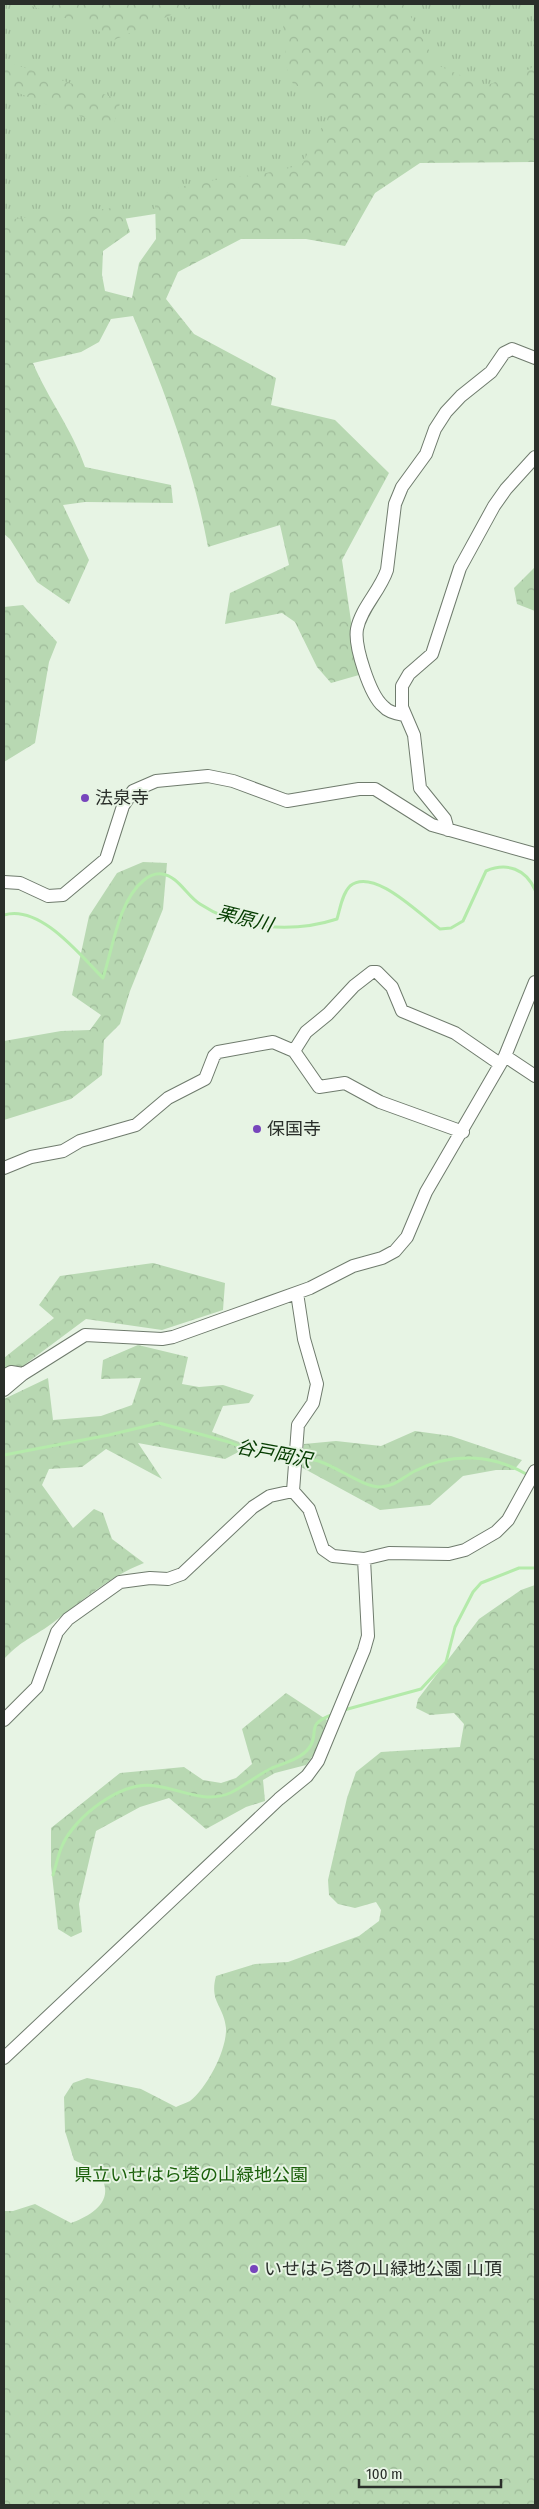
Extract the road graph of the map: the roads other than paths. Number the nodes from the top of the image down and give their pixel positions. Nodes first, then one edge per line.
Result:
1 (535, 358) edge
2 (535, 458) edge
3 (404, 715) junction
4 (448, 830) junction
5 (535, 854) edge
6 (4, 882) edge
7 (535, 982) edge
8 (294, 1051) junction
9 (502, 1060) junction
10 (535, 1076) edge
11 (463, 1132) junction
12 (4, 1168) edge
13 (297, 1293) junction
14 (23, 1374) junction
15 (4, 1376) edge
16 (4, 1390) edge
17 (535, 1471) edge
18 (293, 1491) junction
19 (364, 1560) junction
20 (4, 1720) edge
21 (5, 2056) edge

1 - 3 street
2 - 3 street
3 - 4 street
4 - 5 street
4 - 6 street
7 - 9 street
8 - 9 street
8 - 11 street
8 - 12 street
9 - 10 street
9 - 11 street
11 - 13 street
13 - 14 street
13 - 18 street
14 - 15 street
14 - 16 street
17 - 19 street
18 - 19 street
18 - 20 street
19 - 21 street

